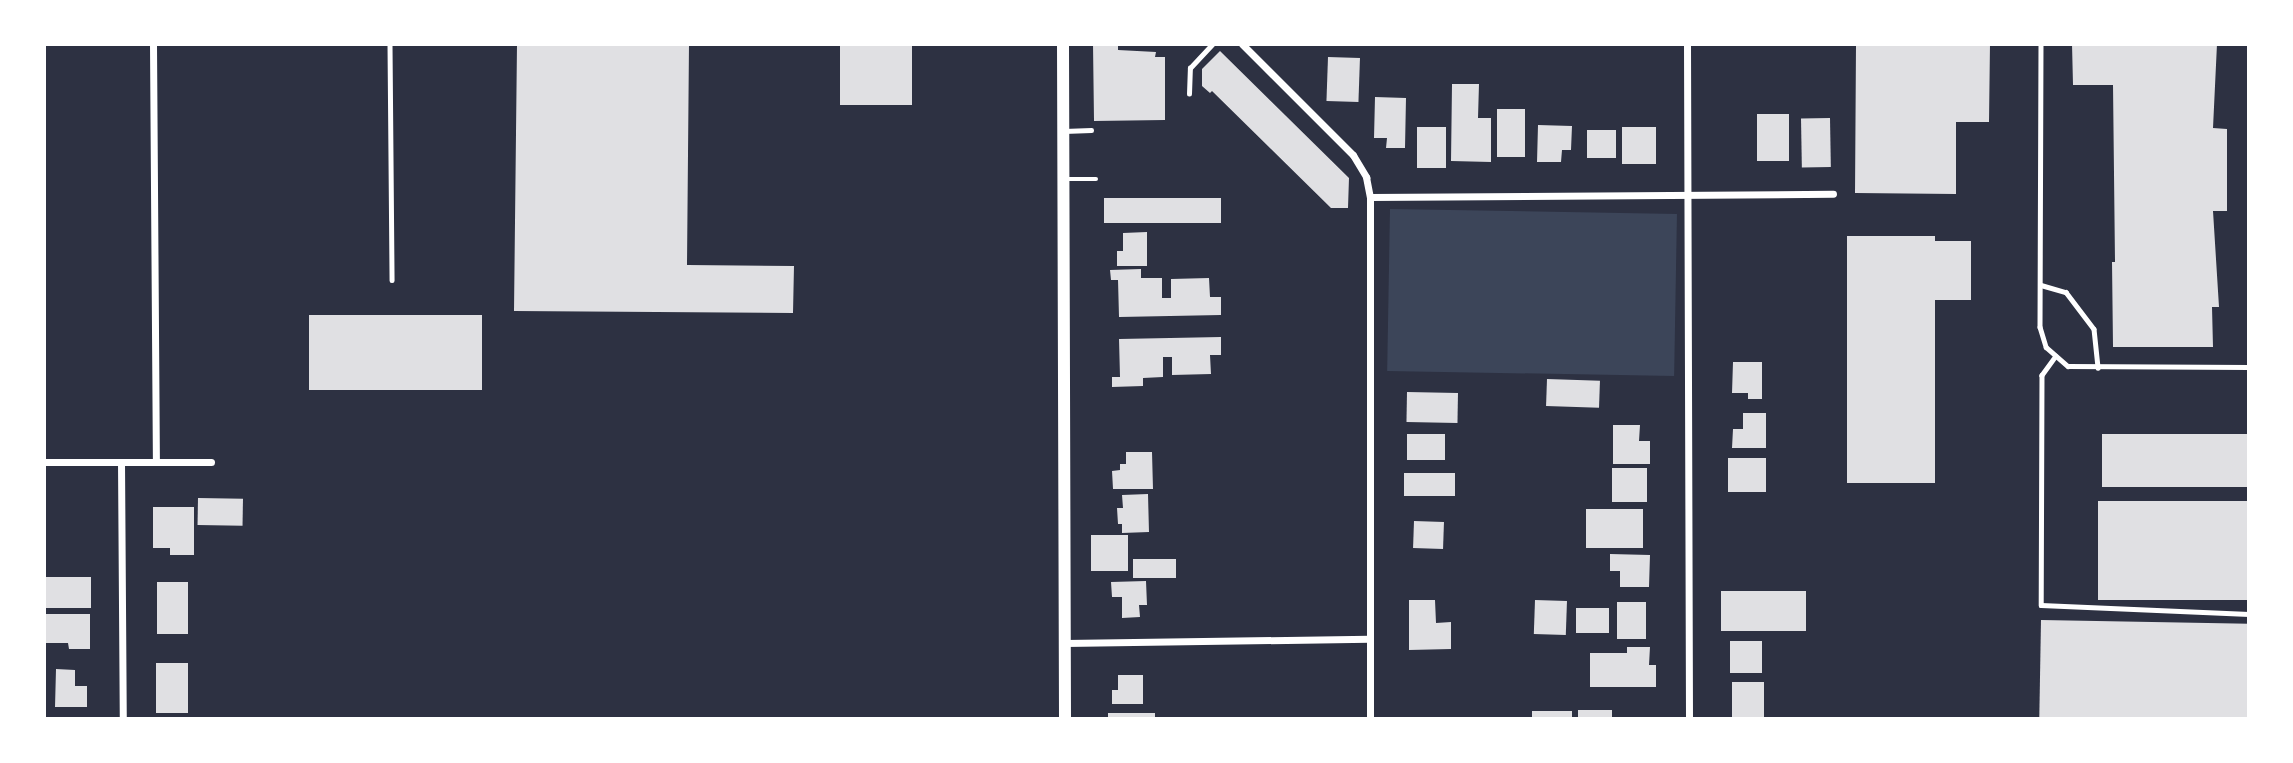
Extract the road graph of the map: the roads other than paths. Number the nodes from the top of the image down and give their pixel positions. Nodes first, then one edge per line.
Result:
1 (153, 44) edge
2 (390, 44) edge
3 (1063, 44) edge
4 (1212, 44) edge
5 (1242, 44) edge
6 (1687, 44) edge
7 (2041, 44) edge
8 (1189, 94) dead end
9 (1091, 130) dead end
10 (1063, 131) junction
11 (1096, 178) dead end
12 (1063, 179) junction
13 (1833, 194) dead end
14 (1687, 195) junction
15 (1370, 197) junction
16 (392, 280) dead end
17 (2041, 285) junction
18 (2056, 356) junction
19 (2249, 367) edge
20 (2098, 368) junction
21 (156, 461) junction
22 (44, 462) edge
23 (121, 462) junction
24 (211, 462) dead end
25 (2249, 614) edge
26 (1368, 639) junction
27 (1065, 643) junction
28 (122, 719) edge
29 (1066, 719) edge
30 (1370, 719) edge
31 (1689, 719) edge

1 - 21 street
2 - 16 lane
3 - 10 main road
4 - 8 lane
5 - 15 street
6 - 14 street
7 - 17 lane
9 - 10 lane
10 - 12 main road
11 - 12 lane
12 - 27 main road
13 - 14 street
14 - 15 street
14 - 31 street
15 - 26 street
17 - 18 lane
17 - 20 lane
18 - 20 lane
18 - 25 lane
19 - 20 lane
21 - 23 street
21 - 24 street
22 - 23 street
23 - 28 street
26 - 27 street
26 - 30 street
27 - 29 main road

